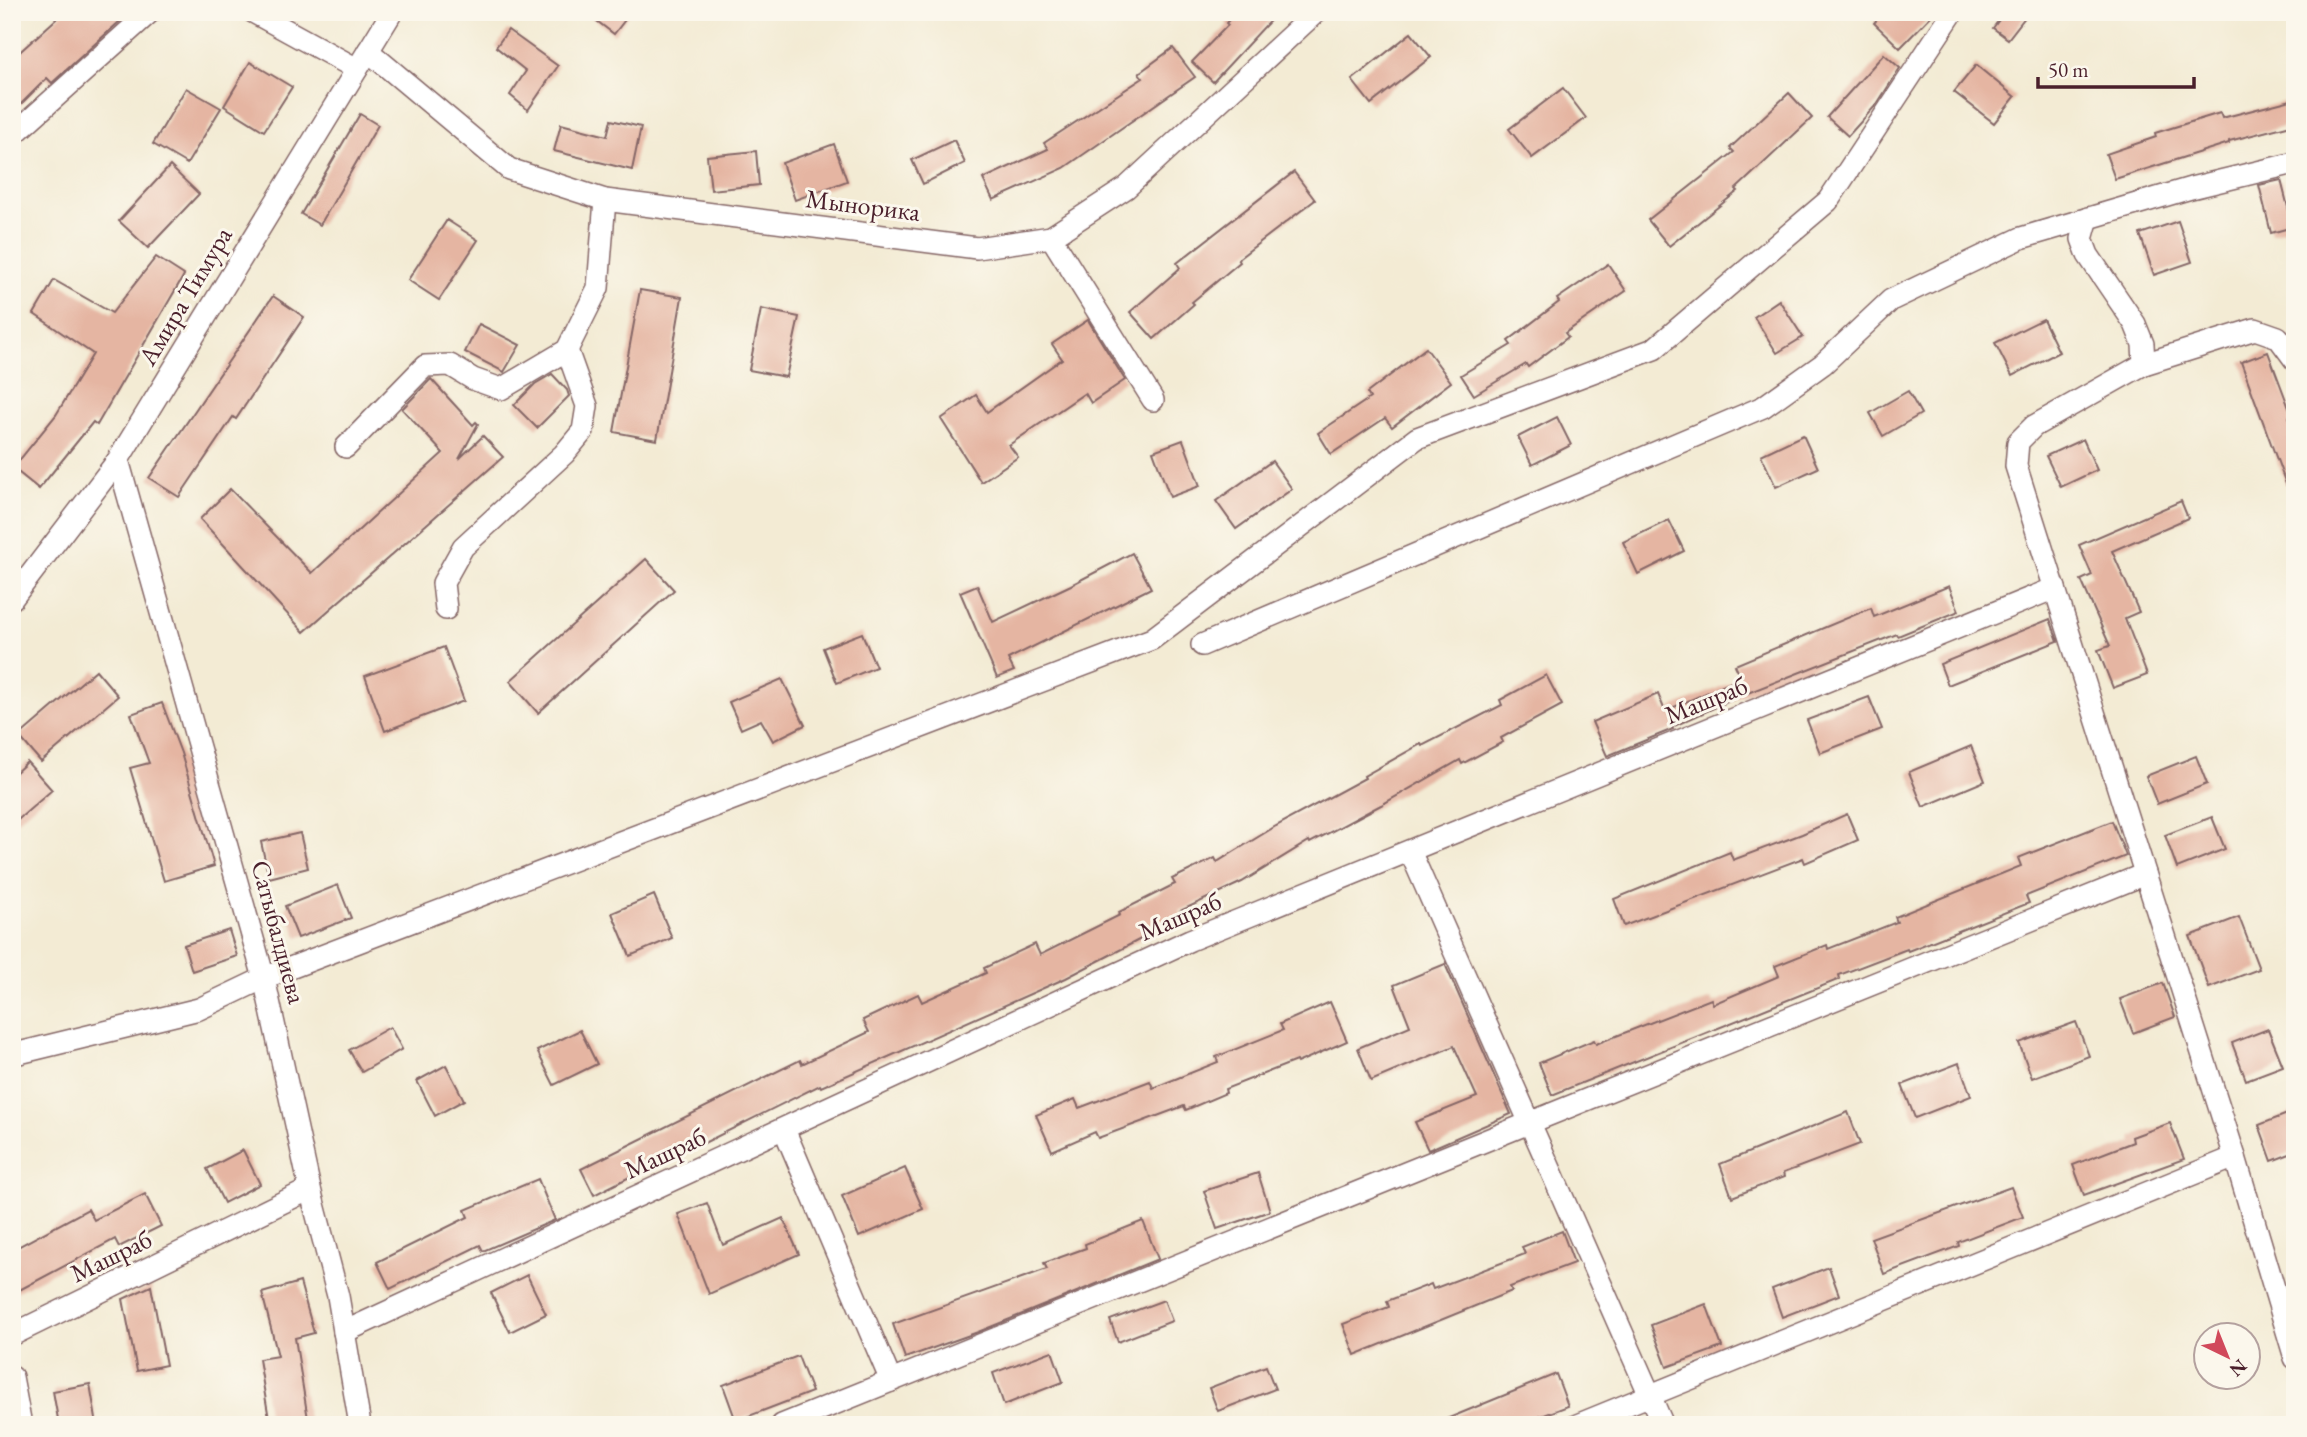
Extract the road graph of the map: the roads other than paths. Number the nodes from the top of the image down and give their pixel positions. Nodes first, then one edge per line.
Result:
1 (150, 12) edge
2 (253, 12) edge
3 (392, 12) edge
4 (1316, 12) edge
5 (1953, 12) edge
6 (363, 60) junction
7 (12, 136) edge
8 (2295, 163) edge
9 (605, 200) junction
10 (2088, 218) junction
11 (1051, 237) junction
12 (567, 350) junction
13 (2295, 360) edge
14 (2144, 364) junction
15 (1153, 400) dead end
16 (346, 447) dead end
17 (118, 460) junction
18 (2055, 588) junction
19 (12, 599) edge
20 (446, 609) dead end
21 (1202, 645) dead end
22 (1410, 851) junction
23 (2145, 874) junction
24 (264, 978) junction
25 (19, 1053) dead end
26 (1530, 1123) junction
27 (783, 1129) junction
28 (2235, 1157) junction
29 (310, 1189) junction
30 (344, 1332) junction
31 (12, 1335) edge
32 (2295, 1358) edge
33 (12, 1377) edge
34 (891, 1381) junction
35 (1650, 1395) junction
36 (21, 1425) edge
37 (360, 1425) edge
38 (782, 1425) edge
39 (1577, 1425) edge
40 (1663, 1425) edge

1 - 7 street
2 - 6 street, Мынорика
3 - 6 street, Амира Тимура
4 - 11 street, Мынорика
5 - 24 street
6 - 9 street, Мынорика
6 - 17 street, Амира Тимура
8 - 10 street
9 - 11 street, Мынорика
9 - 12 street
10 - 14 street
10 - 21 street
11 - 15 street
12 - 16 street
12 - 20 street
13 - 14 street
14 - 18 street
17 - 19 street, Амира Тимура
17 - 24 street, Сатыбалдиева
18 - 22 street, Машраб
18 - 23 street
22 - 26 street
22 - 27 street, Машраб
23 - 26 street
23 - 28 street
24 - 25 street
24 - 29 street, Сатыбалдиева
26 - 34 street
26 - 35 street
27 - 30 street, Машраб
27 - 34 street
28 - 32 street
28 - 35 street
29 - 30 street, Сатыбалдиева
29 - 31 street, Машраб
30 - 37 street, Сатыбалдиева
33 - 36 street
34 - 38 street
35 - 39 street
35 - 40 street

